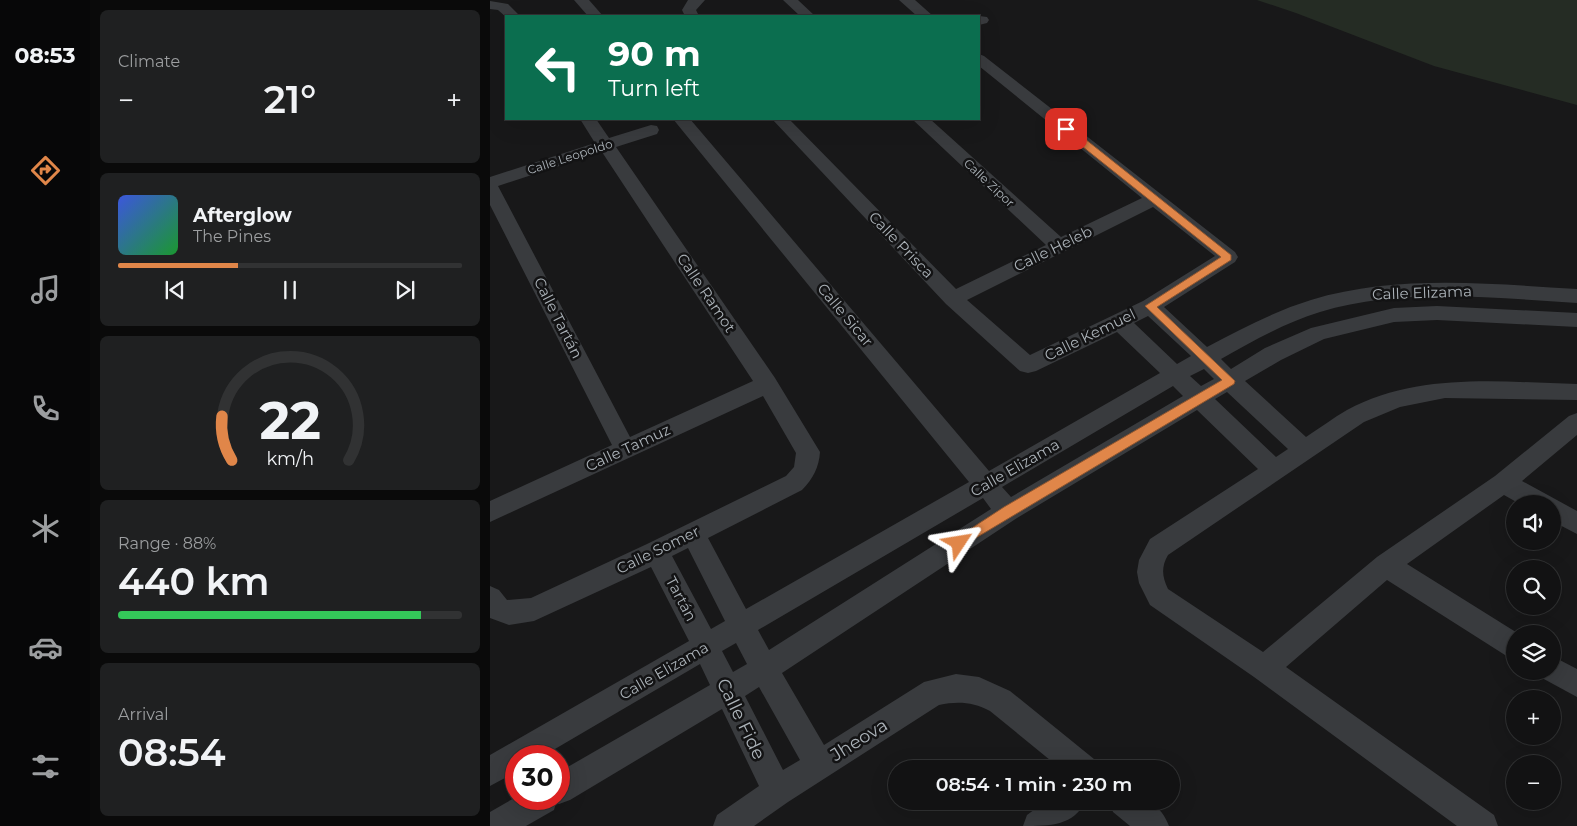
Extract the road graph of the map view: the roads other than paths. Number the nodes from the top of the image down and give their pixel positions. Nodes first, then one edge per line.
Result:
1 (698, 0) edge
2 (790, 0) edge
3 (906, 0) edge
4 (495, 5) edge
5 (512, 15) edge
6 (692, 15) edge
7 (807, 15) edge
8 (925, 15) edge
9 (980, 60) edge
10 (589, 120) edge
11 (682, 120) edge
12 (781, 120) edge
13 (921, 120) edge
14 (650, 130) dead end
15 (606, 144) junction
16 (490, 185) edge
17 (1154, 199) junction
18 (1058, 246) junction
19 (1577, 296) edge
20 (953, 299) junction
21 (1150, 306) junction
22 (1577, 320) edge
23 (1120, 322) junction
24 (1206, 359) junction
25 (1028, 365) joint
26 (1175, 376) junction
27 (1230, 381) junction
28 (767, 384) junction
29 (1577, 392) edge
30 (1199, 399) junction
31 (1577, 422) edge
32 (625, 450) junction
33 (1304, 450) junction
34 (1273, 469) junction
35 (805, 473) joint
36 (1503, 483) junction
37 (986, 484) junction
38 (1525, 495) edge
39 (1008, 511) junction
40 (490, 512) edge
41 (1561, 515) edge
42 (1577, 523) edge
43 (693, 533) junction
44 (656, 552) junction
45 (1386, 565) junction
46 (497, 606) edge
47 (742, 625) junction
48 (1506, 640) edge
49 (706, 647) junction
50 (1264, 668) junction
51 (764, 669) junction
52 (1561, 674) edge
53 (1577, 684) edge
54 (728, 690) junction
55 (1073, 760) edge
56 (819, 765) junction
57 (490, 771) edge
58 (570, 783) edge
59 (777, 791) junction
60 (524, 810) edge
61 (1059, 810) edge
62 (1135, 810) edge
63 (496, 826) edge
64 (728, 826) edge
65 (1038, 826) edge
66 (1154, 826) edge
67 (1483, 826) edge

1 - 6 street
2 - 7 street
3 - 8 street
4 - 5 street
9 - 17 street
10 - 15 street, Calle Ramot
11 - 37 street, Calle Sicar
12 - 20 street, Calle Prisca
13 - 18 street, Calle Zipor
14 - 15 street, Calle Leopoldo
15 - 16 street, Calle Leopoldo
15 - 28 street, Calle Ramot
16 - 32 street, Calle Tartán
17 - 18 street, Calle Heleb
17 - 21 street, Calle Kemuel
18 - 20 street, Calle Heleb
19 - 24 street, Calle Elizama
20 - 25 street, Calle Prisca
21 - 23 street, Calle Kemuel
21 - 24 street
22 - 27 street, Calle Elizama
23 - 25 street, Calle Kemuel
23 - 26 street
24 - 26 street, Calle Elizama
24 - 27 street
26 - 30 street
26 - 37 street, Calle Elizama
27 - 30 street, Calle Elizama
27 - 33 street
28 - 32 street, Calle Tamuz
28 - 35 street, Calle Ramot
29 - 33 street
30 - 34 street
30 - 39 street, Calle Elizama
31 - 36 street
32 - 40 street, Calle Tamuz
33 - 34 street
34 - 50 street
35 - 43 street, Calle Somer
36 - 38 street
36 - 45 street
37 - 39 street, Calle Sicar
37 - 47 street, Calle Elizama
39 - 51 street, Calle Elizama
41 - 42 street
43 - 44 street, Calle Somer
43 - 47 street
44 - 46 street, Calle Somer
44 - 49 street, Tartán
45 - 48 street
45 - 50 street
47 - 49 street, Calle Elizama
47 - 51 street
49 - 54 street, Calle Fide
49 - 57 street, Calle Elizama
50 - 67 street
51 - 54 street, Calle Elizama
51 - 56 street
52 - 53 street
54 - 58 street, Calle Elizama
54 - 59 street, Calle Fide
55 - 56 street, Jheova
56 - 59 street, Jheova
59 - 64 street, Jheova
60 - 63 street
61 - 65 street
62 - 66 street

